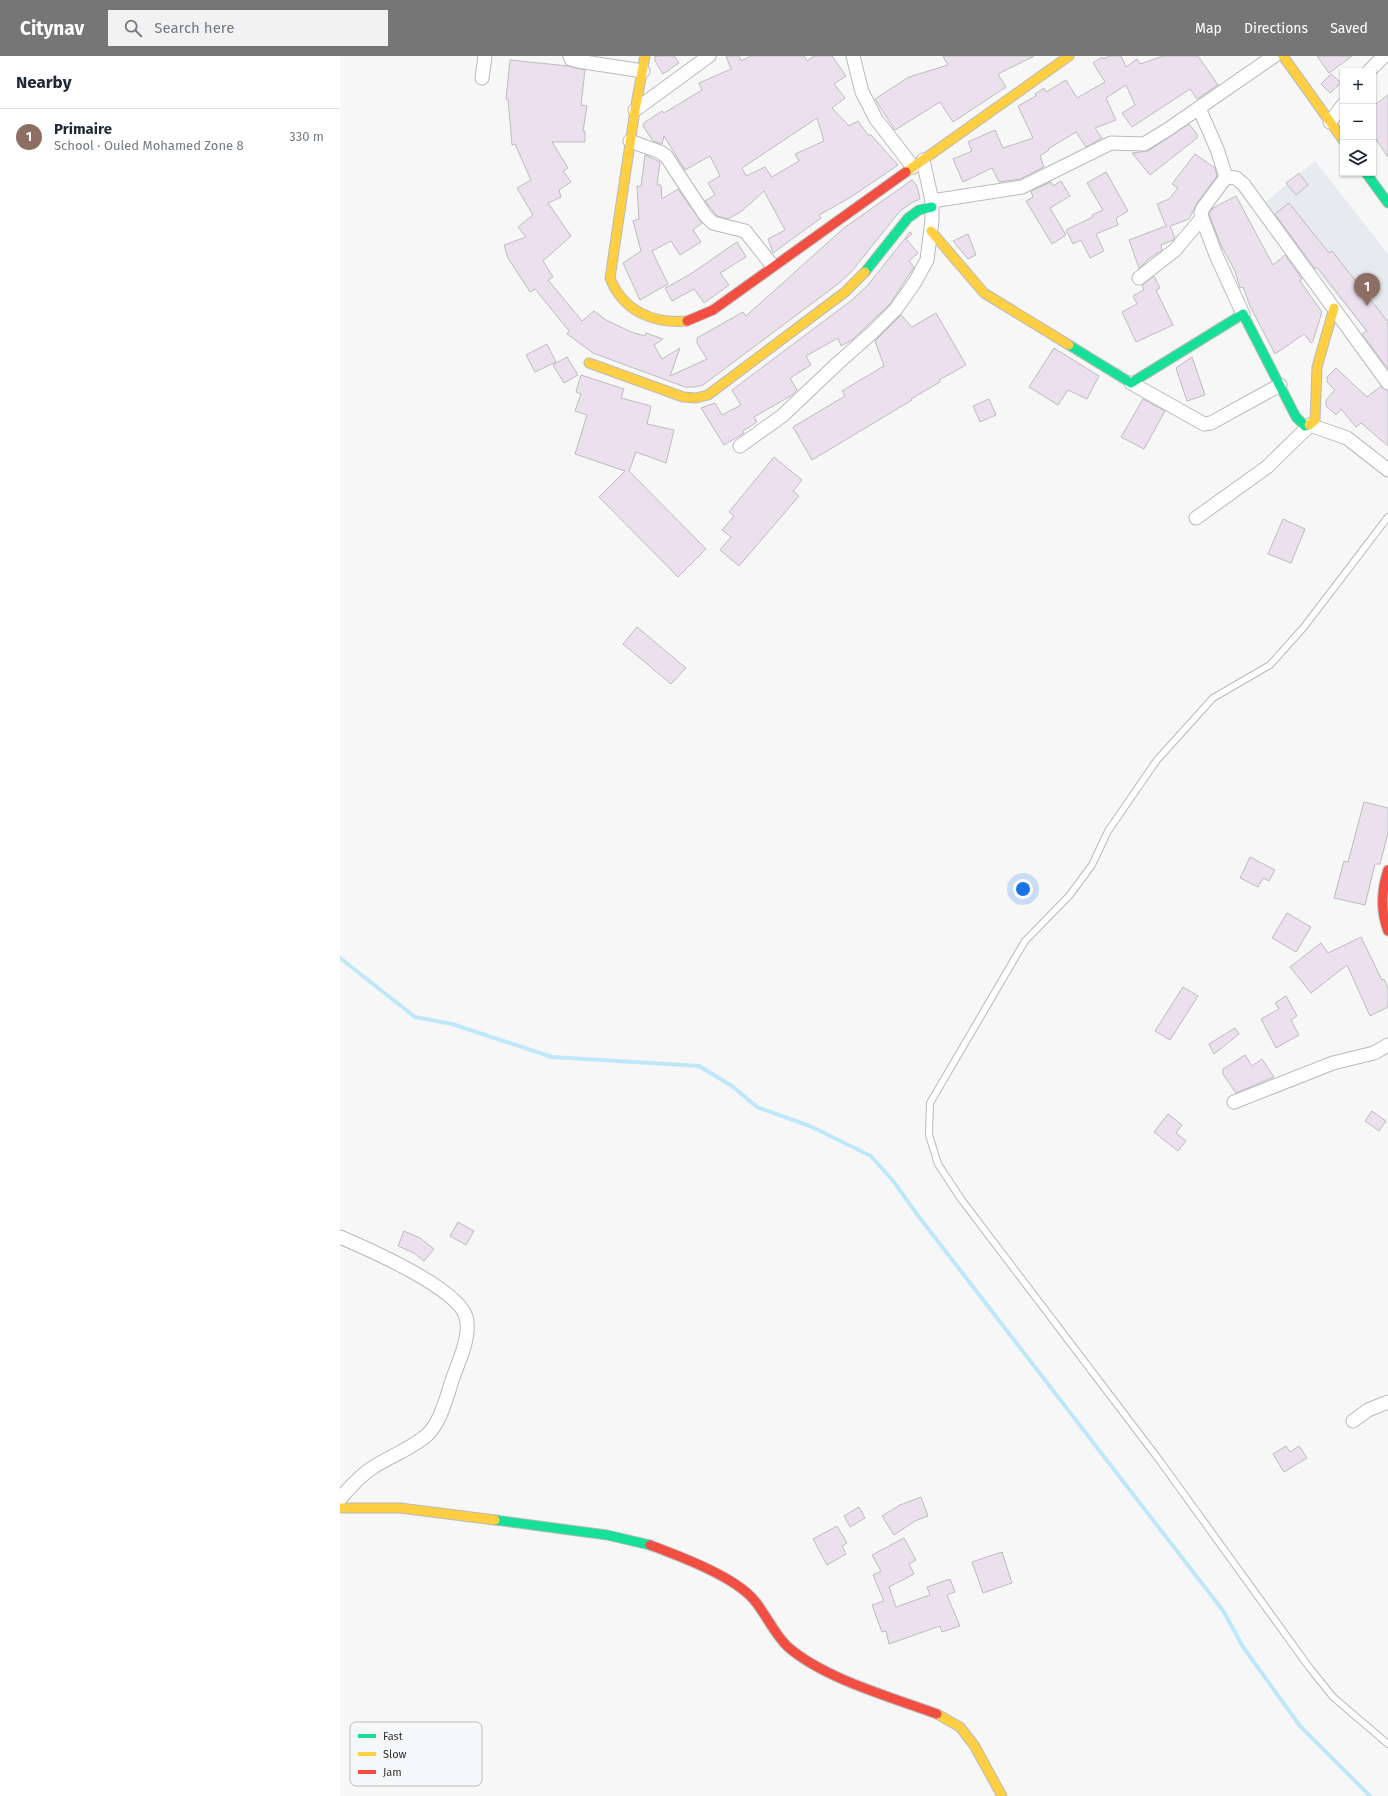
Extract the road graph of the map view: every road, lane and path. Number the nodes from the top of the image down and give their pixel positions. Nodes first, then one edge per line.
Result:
1 (485, 56) edge
2 (570, 56) edge
3 (645, 56) edge
4 (709, 56) edge
5 (853, 56) edge
6 (1069, 56) edge
7 (1274, 56) edge
8 (1283, 56) edge
9 (1384, 56) edge
10 (1372, 68) edge
11 (643, 71) junction
12 (482, 78) dead end
13 (1199, 108) junction
14 (1340, 109) edge
15 (635, 110) junction
16 (1330, 122) junction
17 (1340, 136) edge
18 (630, 142) junction
19 (918, 164) junction
20 (1368, 176) edge
21 (1226, 177) junction
22 (1388, 203) edge
23 (932, 204) junction
24 (1202, 218) junction
25 (931, 231) junction
26 (772, 265) junction
27 (1139, 278) dead end
28 (1334, 308) junction
29 (1243, 314) junction
30 (588, 363) dead end
31 (1131, 383) junction
32 (1388, 383) edge
33 (1280, 385) junction
34 (1310, 425) junction
35 (740, 446) dead end
36 (1388, 470) edge
37 (1388, 517) edge
38 (1196, 518) dead end
39 (1388, 870) edge
40 (1388, 931) edge
41 (1388, 1045) edge
42 (1234, 1102) dead end
43 (340, 1237) edge
44 (1388, 1402) edge
45 (1353, 1421) dead end
46 (340, 1500) edge
47 (340, 1508) edge
48 (1388, 1744) edge
49 (1002, 1796) edge

1 - 12 street
2 - 11 street
3 - 11 street
4 - 15 street
5 - 19 street
6 - 19 street
7 - 13 street
8 - 16 street
9 - 10 street
11 - 15 street
13 - 21 street
13 - 23 street
14 - 16 street
15 - 18 street
16 - 17 street
18 - 26 street
18 - 26 street
19 - 23 street
19 - 26 street
20 - 22 street
21 - 24 street
21 - 28 street
23 - 25 street
23 - 30 street
24 - 27 street
24 - 29 street
25 - 31 street
25 - 35 street
28 - 32 street
28 - 34 street
29 - 31 street
29 - 33 street
31 - 33 street
33 - 34 street
34 - 36 street
34 - 38 street
37 - 48 lane
39 - 40 street
41 - 42 street
43 - 46 street
44 - 45 street
47 - 49 street

